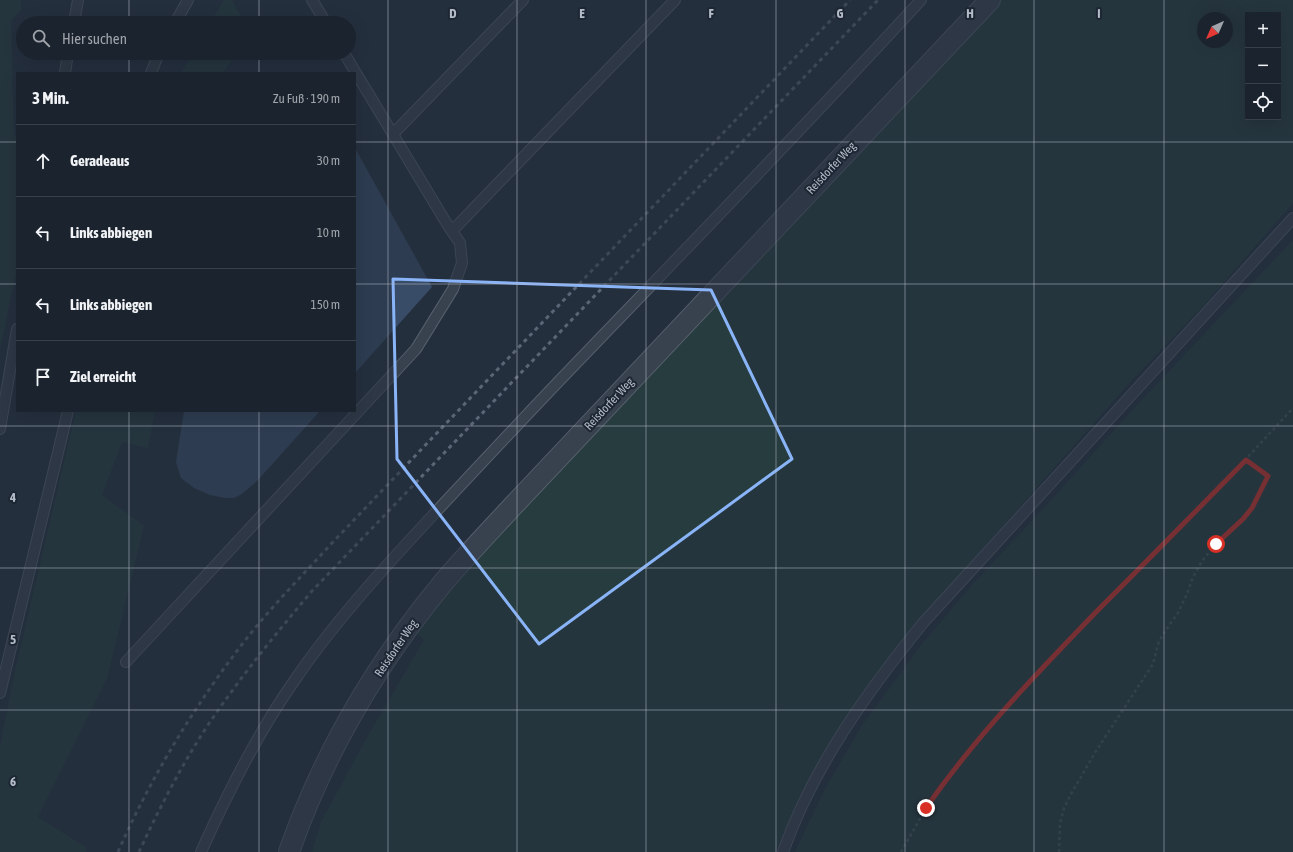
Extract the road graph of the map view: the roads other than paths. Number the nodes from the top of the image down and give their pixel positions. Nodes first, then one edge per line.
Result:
1 (78, 0) edge
2 (188, 0) edge
3 (312, 0) edge
4 (523, 0) edge
5 (674, 0) edge
6 (921, 0) edge
7 (990, 0) edge
8 (75, 16) edge
9 (179, 16) edge
10 (322, 16) edge
11 (67, 60) edge
12 (156, 60) edge
13 (348, 60) edge
14 (65, 72) edge
15 (151, 72) edge
16 (355, 72) edge
17 (356, 73) edge
18 (393, 134) junction
19 (1293, 218) edge
20 (452, 231) junction
21 (16, 335) edge
22 (68, 412) edge
23 (0, 429) edge
24 (126, 662) dead end
25 (0, 693) edge
26 (201, 852) edge
27 (289, 852) edge
28 (783, 852) edge

1 - 8 lane
2 - 9 lane
3 - 10 lane
4 - 18 lane
5 - 20 lane
6 - 26 lane
7 - 27 street, Reisdorfer Weg
11 - 14 lane
12 - 15 lane
13 - 16 lane
17 - 18 lane
18 - 20 lane
19 - 28 lane
20 - 24 lane
21 - 23 lane
22 - 25 lane

